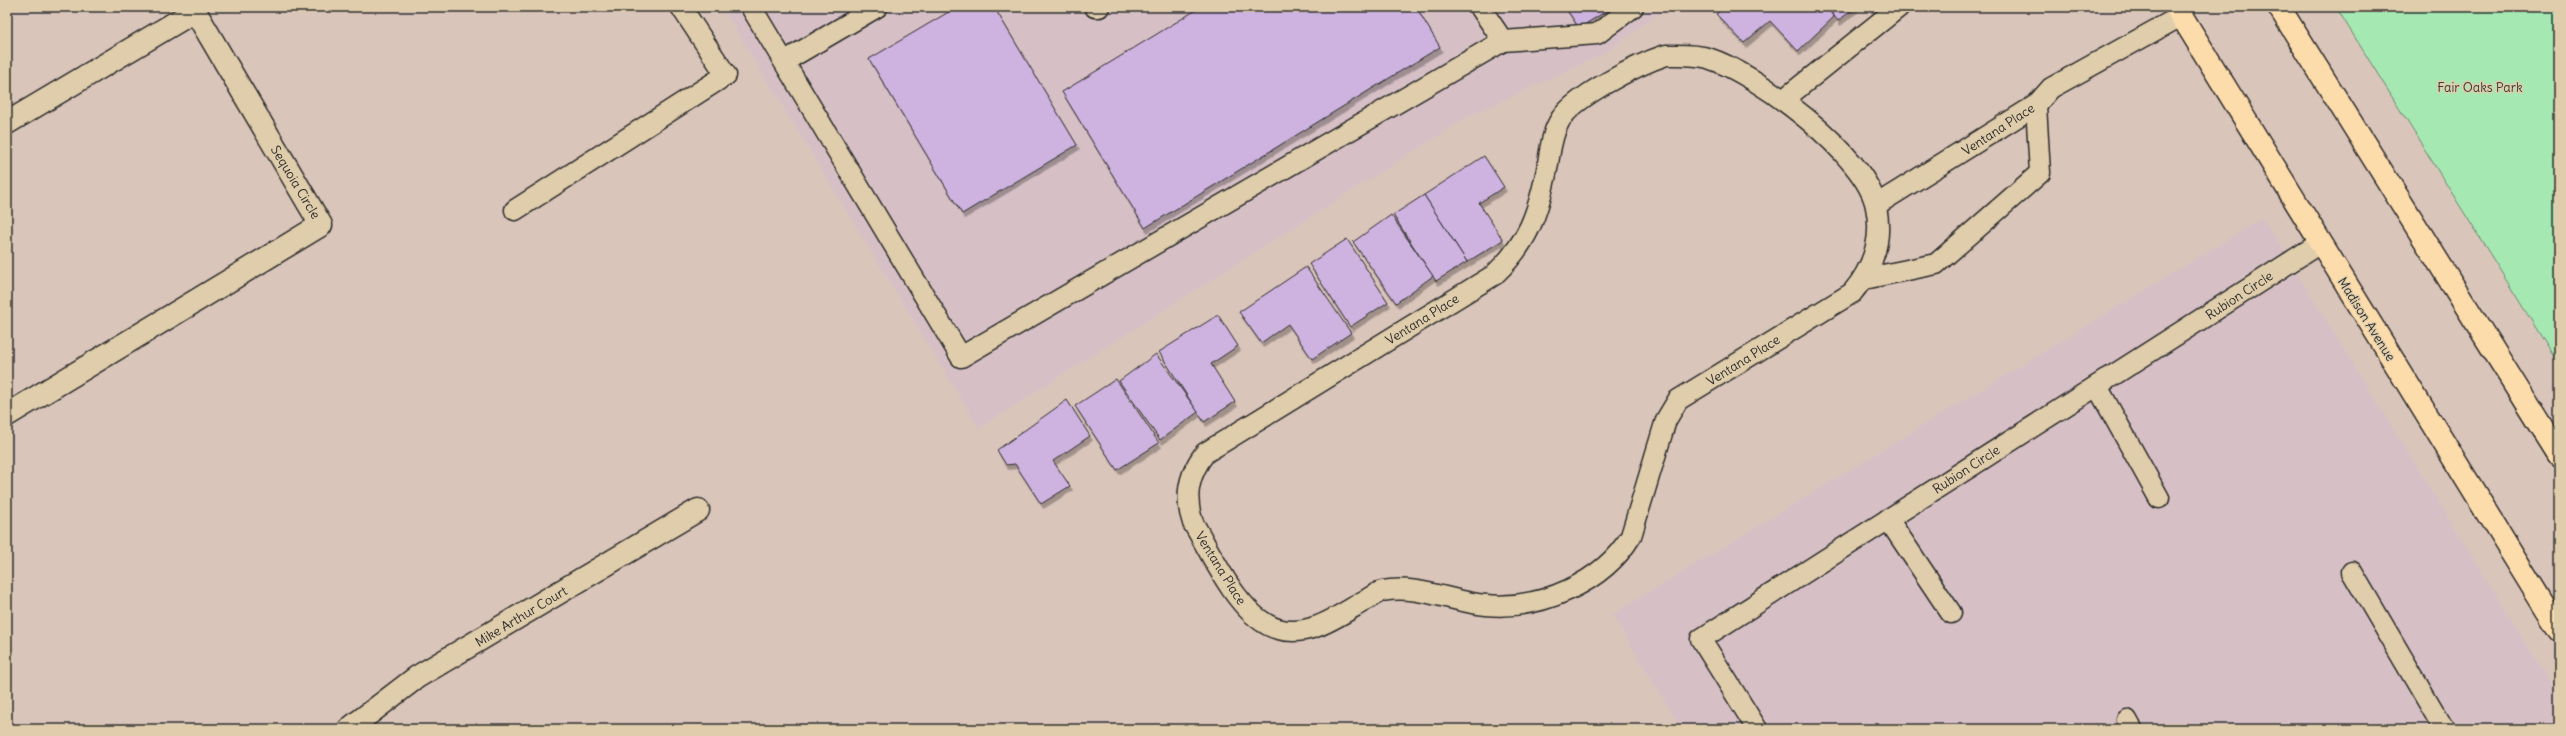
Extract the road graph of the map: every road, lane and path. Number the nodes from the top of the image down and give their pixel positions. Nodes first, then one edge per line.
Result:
1 (681, 7) edge
2 (751, 7) edge
3 (877, 7) edge
4 (1095, 7) edge
5 (1098, 7) edge
6 (1480, 7) edge
7 (1633, 7) edge
8 (1899, 7) edge
9 (2279, 7) edge
10 (2178, 11) edge
11 (1503, 42) junction
12 (785, 61) junction
13 (1783, 100) junction
14 (2036, 106) junction
15 (7, 123) edge
16 (1876, 205) junction
17 (515, 210) dead end
18 (2320, 242) junction
19 (1864, 279) junction
20 (2097, 386) junction
21 (7, 415) edge
22 (2559, 455) edge
23 (2159, 498) dead end
24 (698, 510) dead end
25 (1888, 519) junction
26 (2352, 572) dead end
27 (1951, 613) dead end
28 (2559, 630) edge
29 (349, 729) edge
30 (1756, 729) edge
31 (2444, 729) edge

1 - 17 lane
2 - 12 lane
3 - 12 lane
4 - 5 lane
6 - 11 lane
7 - 11 lane
8 - 13 lane
9 - 22 main road
10 - 14 lane, Ventana Place
10 - 18 main road, Madison Avenue
11 - 12 lane
13 - 16 lane, Ventana Place
13 - 19 lane, Ventana Place
14 - 16 lane, Ventana Place
14 - 19 lane
15 - 21 street, Sequoia Circle
16 - 19 lane, Ventana Place
18 - 20 lane, Rubion Circle
18 - 28 main road, Madison Avenue
20 - 23 lane
20 - 25 lane, Rubion Circle
24 - 29 street, Mike Arthur Court
25 - 27 lane
25 - 30 lane, Rubion Circle
26 - 31 lane

